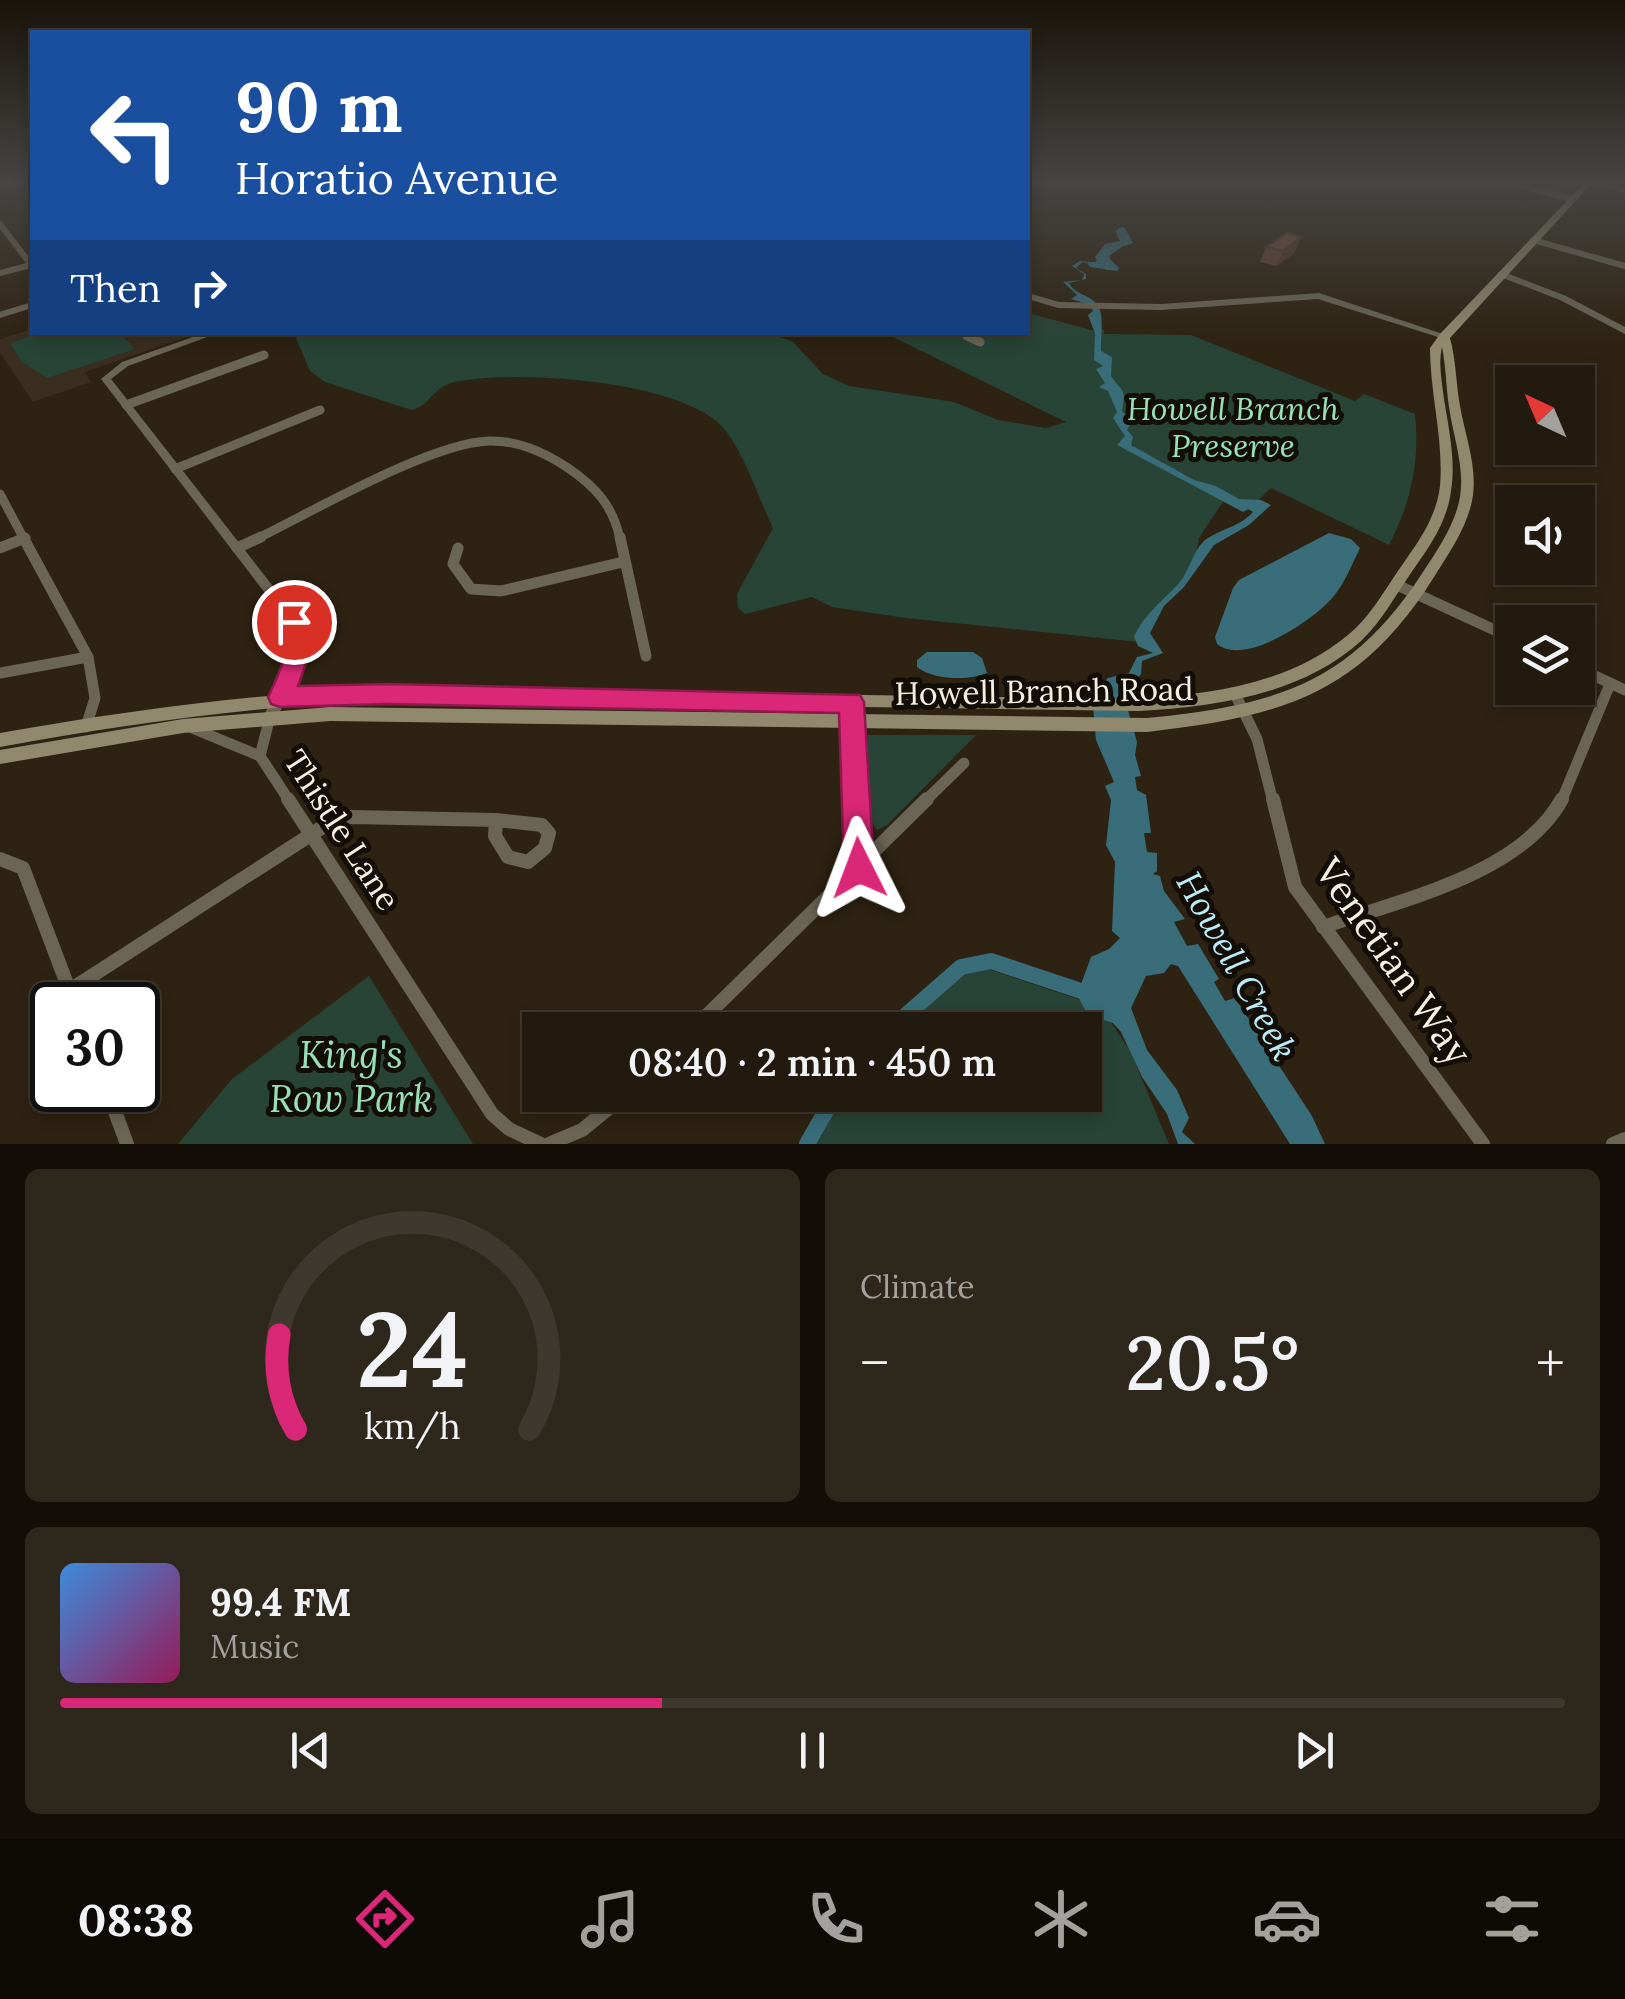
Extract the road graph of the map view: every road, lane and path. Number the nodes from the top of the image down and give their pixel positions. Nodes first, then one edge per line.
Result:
1 (5, 236) edge
2 (1537, 236) edge
3 (1534, 240) junction
4 (30, 263) edge
5 (30, 266) edge
6 (1625, 266) edge
7 (0, 274) edge
8 (1501, 274) junction
9 (1030, 297) edge
10 (30, 306) edge
11 (0, 315) edge
12 (1625, 332) edge
13 (208, 335) edge
14 (965, 335) edge
15 (1444, 336) junction
16 (980, 342) dead end
17 (264, 355) dead end
18 (126, 406) junction
19 (320, 410) dead end
20 (176, 469) junction
21 (0, 494) edge
22 (25, 538) junction
23 (0, 548) edge
24 (237, 548) junction
25 (458, 548) dead end
26 (623, 562) junction
27 (1397, 584) junction
28 (1419, 595) junction
29 (1495, 630) edge
30 (646, 656) dead end
31 (88, 657) junction
32 (0, 673) edge
33 (1595, 676) edge
34 (1610, 684) junction
35 (1625, 690) edge
36 (1235, 694) junction
37 (280, 697) junction
38 (567, 698) junction
39 (851, 702) junction
40 (1247, 712) junction
41 (270, 717) junction
42 (562, 718) junction
43 (87, 724) junction
44 (852, 724) junction
45 (183, 726) junction
46 (0, 740) edge
47 (80, 742) junction
48 (260, 756) junction
49 (0, 758) edge
50 (964, 763) dead end
51 (496, 820) dead end
52 (311, 834) junction
53 (0, 858) edge
54 (859, 868) junction
55 (1323, 927) junction
56 (66, 982) edge
57 (95, 982) edge
58 (711, 1012) edge
59 (114, 1112) edge
60 (604, 1112) edge
61 (1625, 1139) edge
62 (126, 1144) edge
63 (540, 1144) edge
64 (549, 1144) edge
65 (1483, 1144) edge
66 (1613, 1144) edge

1 - 4 street
2 - 3 main road
3 - 6 street
3 - 8 main road
5 - 7 street
8 - 12 street
8 - 15 main road
9 - 15 street
10 - 11 street
13 - 18 street, Thistle Lane
14 - 16 street
15 - 27 main road, Howell Branch Road
15 - 28 main road, Howell Branch Road
17 - 18 street
18 - 20 street, Thistle Lane
19 - 20 street
20 - 24 street, Thistle Lane
21 - 22 street
22 - 23 street
22 - 31 street
24 - 26 street
24 - 37 street, Thistle Lane
25 - 26 street
26 - 30 street
27 - 28 street
27 - 36 main road, Howell Branch Road
28 - 29 street
28 - 40 main road, Howell Branch Road
31 - 32 street
31 - 43 street
33 - 34 street
34 - 35 street
34 - 55 street
36 - 39 main road, Howell Branch Road
36 - 40 street, Venetian Way
37 - 38 main road, Howell Branch Road
37 - 41 street, Thistle Lane
37 - 43 main road, Howell Branch Road
38 - 39 main road, Howell Branch Road
38 - 42 main road
39 - 44 street
40 - 44 main road, Howell Branch Road
40 - 55 street, Venetian Way
41 - 42 main road
41 - 45 main road
41 - 48 street, Thistle Lane
42 - 44 main road
43 - 46 main road, Howell Branch Road
43 - 47 street
44 - 54 street, Howell Branch Road
45 - 47 main road
45 - 48 street
47 - 49 main road
48 - 52 street, Thistle Lane
50 - 54 street
51 - 52 street
52 - 57 street
52 - 63 street, Thistle Lane
53 - 56 street
54 - 58 street
55 - 65 street, Venetian Way
59 - 62 street
60 - 64 street
61 - 66 street

